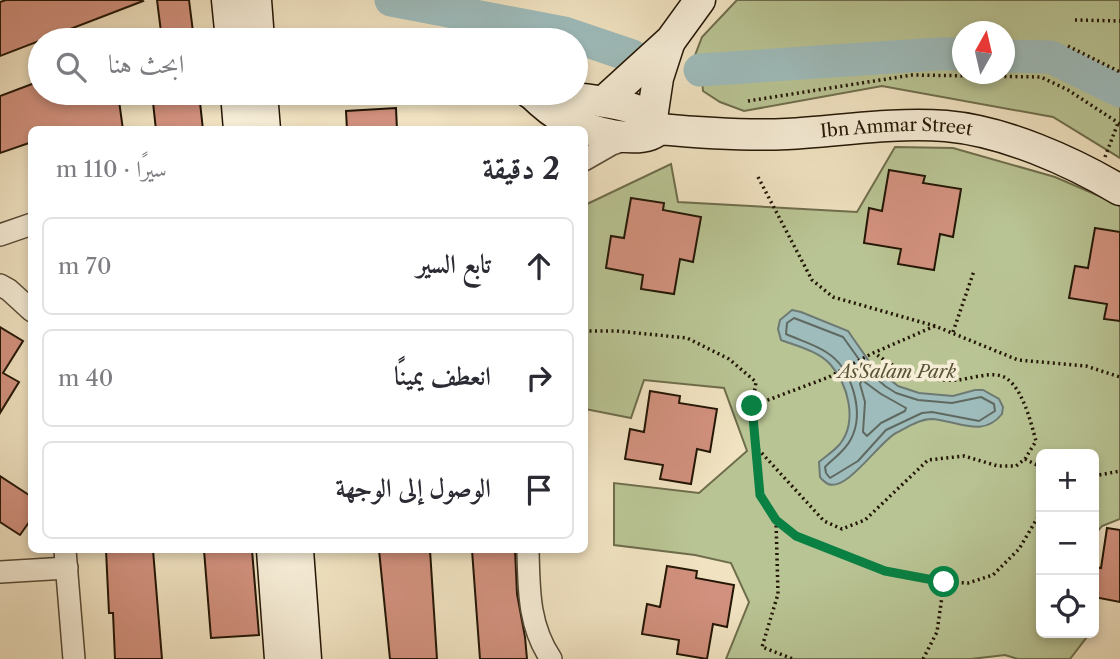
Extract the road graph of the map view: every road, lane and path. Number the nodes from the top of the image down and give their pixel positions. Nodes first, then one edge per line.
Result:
1 (228, 0) edge
2 (256, 0) edge
3 (700, 0) edge
4 (1075, 20) dead end
5 (1120, 21) edge
6 (230, 28) edge
7 (258, 28) edge
8 (671, 40) junction
9 (1068, 46) dead end
10 (1120, 72) edge
11 (588, 99) edge
12 (604, 101) junction
13 (748, 101) dead end
14 (237, 105) edge
15 (263, 105) edge
16 (545, 105) edge
17 (1119, 123) edge
18 (239, 126) edge
19 (265, 126) edge
20 (575, 126) edge
21 (579, 126) edge
22 (588, 128) edge
23 (648, 128) junction
24 (588, 158) edge
25 (1094, 176) junction
26 (758, 177) dead end
27 (1120, 190) edge
28 (28, 225) edge
29 (0, 235) edge
30 (974, 271) dead end
31 (0, 285) edge
32 (28, 307) edge
33 (935, 326) junction
34 (588, 331) edge
35 (953, 332) junction
36 (874, 354) junction
37 (1120, 377) edge
38 (752, 406) junction
39 (756, 447) junction
40 (1025, 459) junction
41 (1036, 464) edge
42 (1120, 471) edge
43 (1099, 476) edge
44 (776, 520) junction
45 (1036, 520) edge
46 (272, 553) edge
47 (298, 553) edge
48 (528, 553) edge
49 (66, 559) edge
50 (0, 572) edge
51 (944, 582) junction
52 (74, 659) edge
53 (280, 659) edge
54 (306, 659) edge
55 (551, 659) edge
56 (793, 659) edge
57 (923, 659) edge

1 - 6 street
2 - 7 street
3 - 8 street
4 - 5 path
8 - 12 street
8 - 23 street
9 - 10 path
11 - 12 street, Ibn Ammar Street
12 - 21 street
12 - 23 street, Ibn Ammar Street
13 - 17 path
14 - 18 street
15 - 19 street
16 - 20 street, Ibn Ammar Street
17 - 25 path
22 - 23 street, Ibn Ammar Street
23 - 24 street
23 - 25 street, Ibn Ammar Street
25 - 27 street, Ibn Ammar Street
26 - 33 path
28 - 29 street
30 - 35 path
31 - 32 street
33 - 35 path
33 - 36 path
34 - 38 path
35 - 37 path
36 - 38 path
36 - 40 path
38 - 39 path
39 - 40 path
39 - 44 path
40 - 41 path
42 - 43 path
44 - 51 path
44 - 56 path
45 - 51 path
46 - 53 street
47 - 54 street
48 - 55 street
49 - 50 street
49 - 52 street
51 - 57 path

